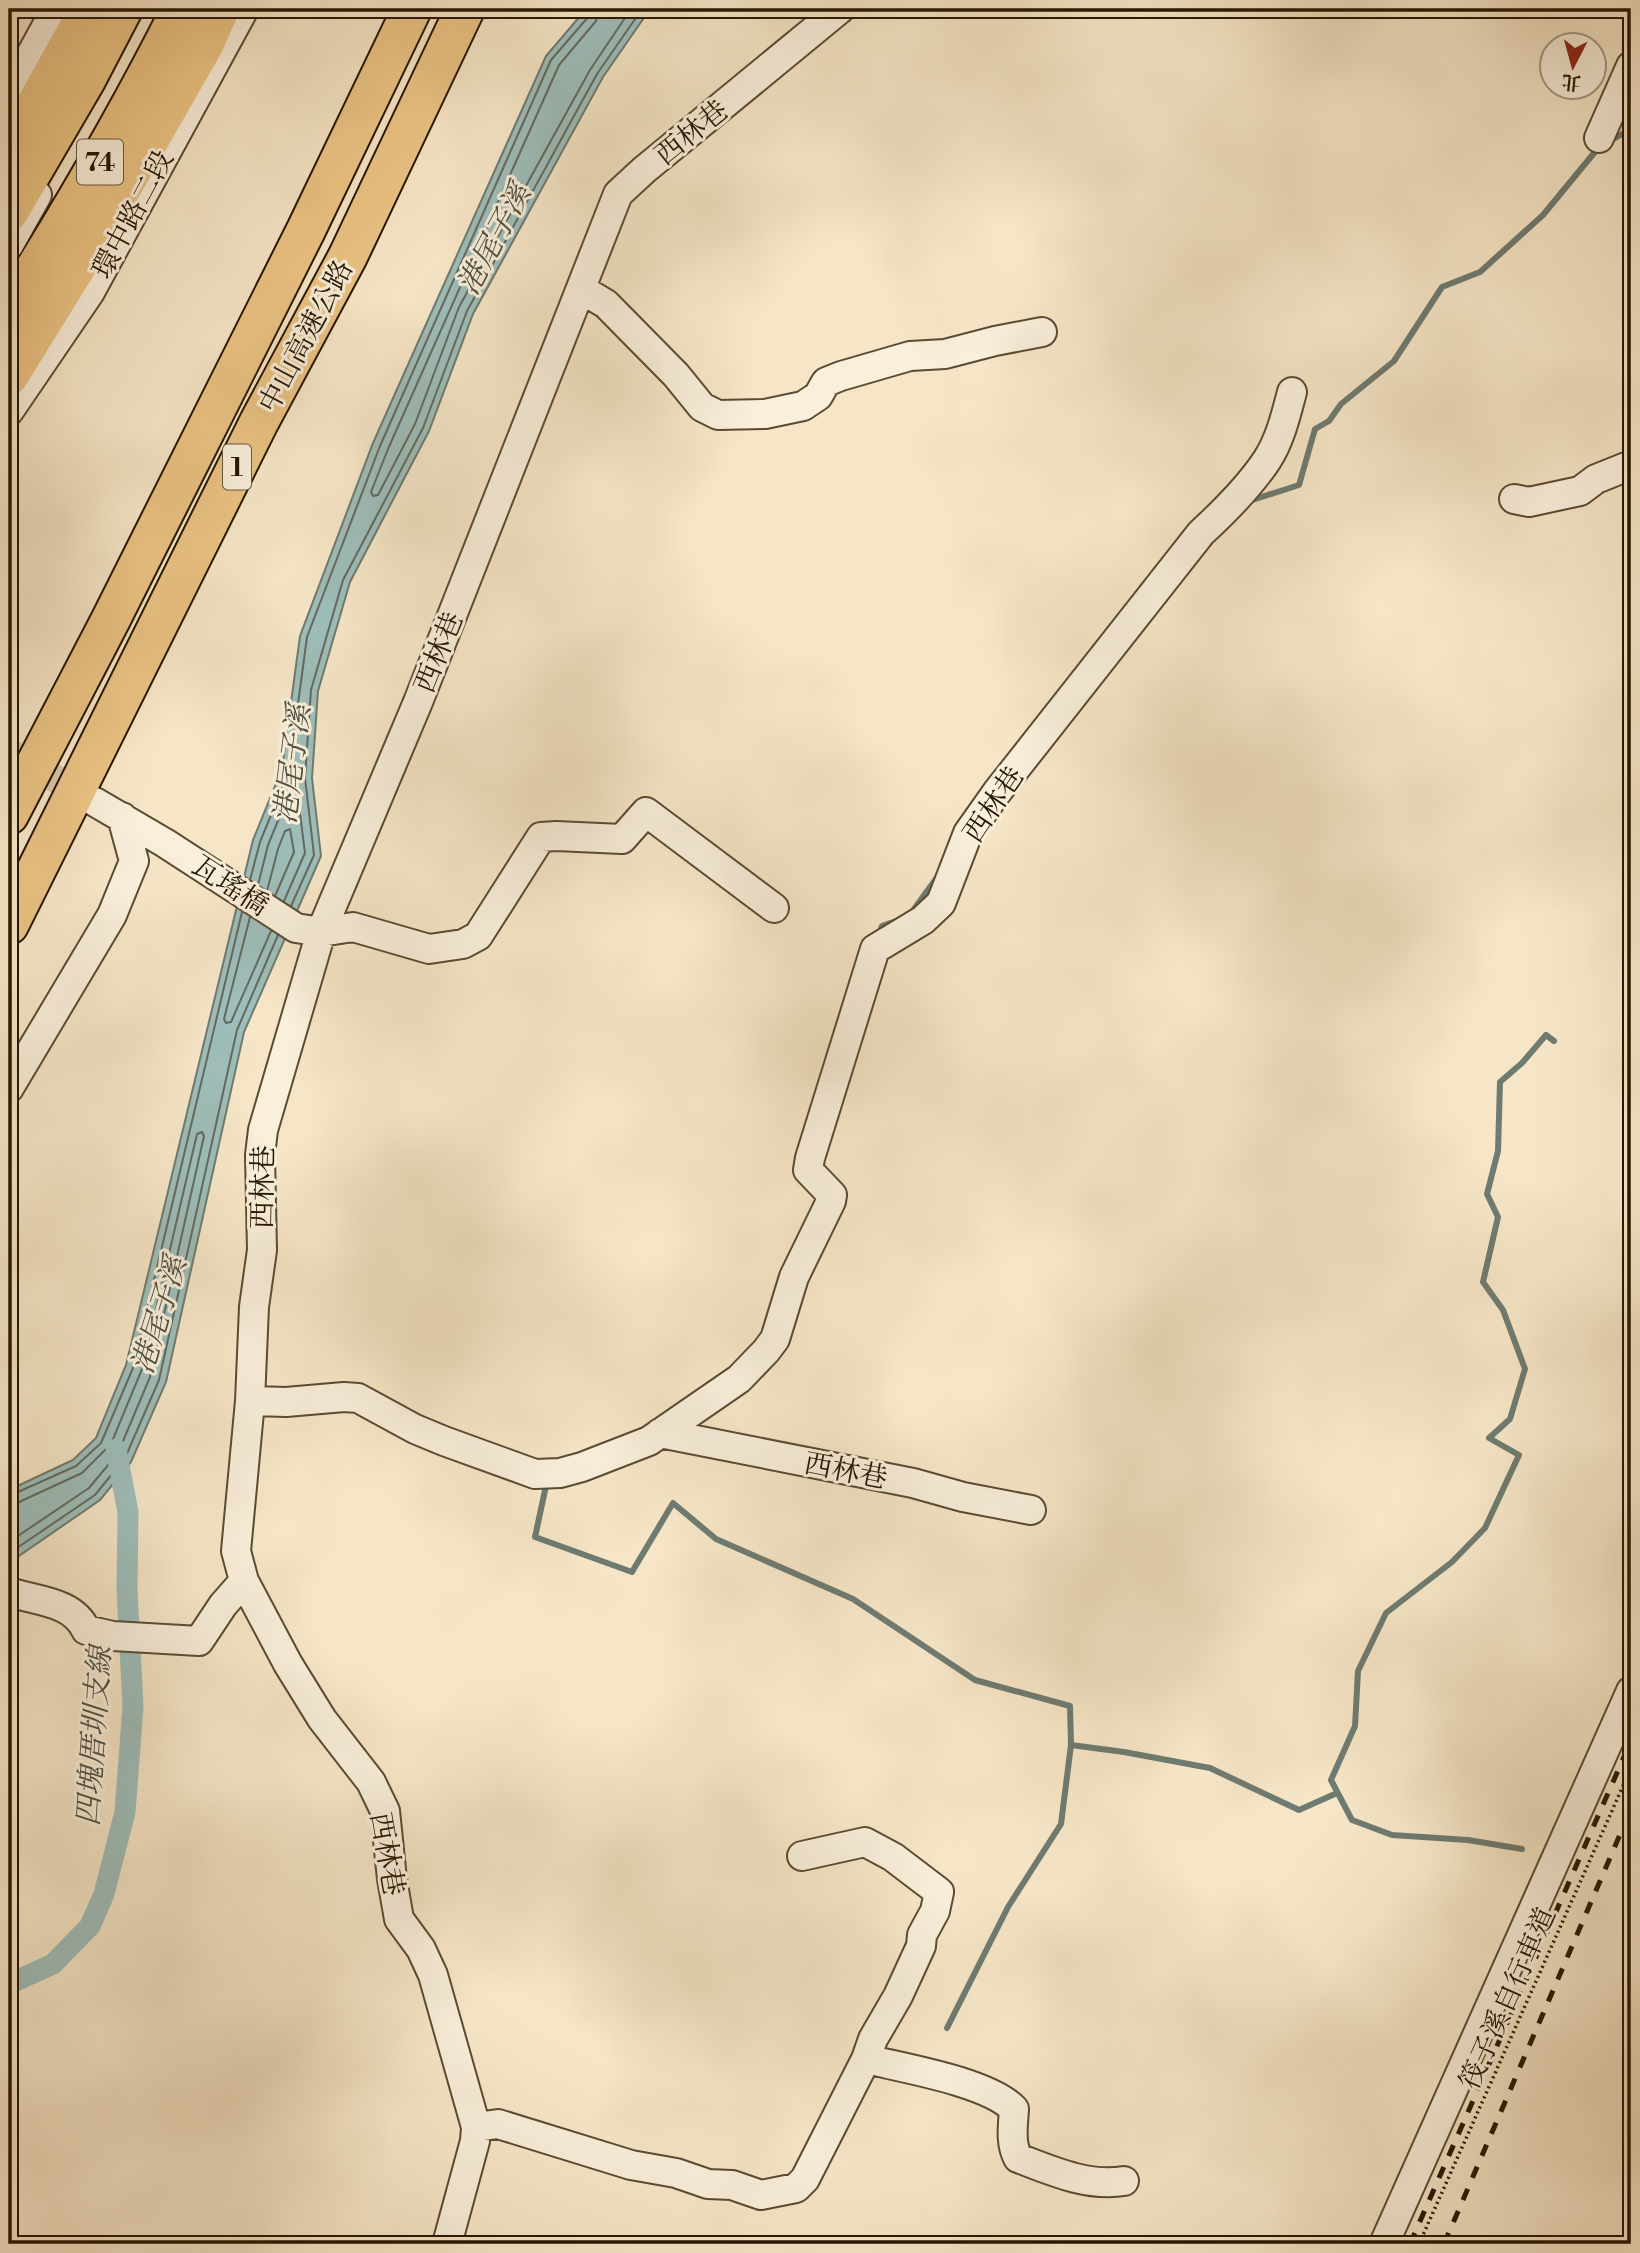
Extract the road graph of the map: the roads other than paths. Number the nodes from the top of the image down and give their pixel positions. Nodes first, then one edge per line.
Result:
1 (56, 9) edge
2 (89, 9) edge
3 (123, 9) edge
4 (141, 9) edge
5 (181, 9) edge
6 (220, 9) edge
7 (244, 9) edge
8 (412, 9) edge
9 (466, 9) edge
10 (840, 9) edge
11 (1631, 66) edge
12 (9, 95) edge
13 (1598, 138) dead end
14 (9, 152) edge
15 (9, 212) edge
16 (9, 225) edge
17 (9, 245) edge
18 (581, 289) junction
19 (9, 310) edge
20 (1042, 332) dead end
21 (9, 376) edge
22 (1292, 393) dead end
23 (9, 411) edge
24 (1631, 466) edge
25 (1514, 499) dead end
26 (95, 802) tunnel mouth
27 (9, 816) edge
28 (122, 817) junction
29 (774, 908) dead end
30 (9, 925) edge
31 (308, 930) junction
32 (9, 1087) edge
33 (250, 1401) junction
34 (660, 1433) junction
35 (1031, 1510) dead end
36 (244, 1581) junction
37 (9, 1592) edge
38 (1631, 1691) edge
39 (802, 1856) dead end
40 (866, 2059) junction
41 (477, 2127) junction
42 (1124, 2181) dead end
43 (447, 2244) edge
44 (1384, 2244) edge

1 - 12 street
2 - 14 highway
3 - 15 highway, 74
3 - 16 street
4 - 17 street
5 - 19 highway, 74
6 - 21 highway
7 - 23 street, 環中路二段
8 - 27 highway, 中山高速公路 / 1
9 - 30 highway, 中山高速公路 / 1
10 - 18 street, 西林巷
11 - 13 street
18 - 20 street
18 - 31 street, 西林巷
22 - 34 street, 西林巷
24 - 25 street
26 - 28 street, 瓦瑤橋
28 - 31 street, 瓦瑤橋
28 - 32 street
29 - 31 street
31 - 33 street, 西林巷
33 - 34 street, 西林巷
33 - 36 street, 西林巷
34 - 35 street, 西林巷
36 - 37 street
36 - 41 street, 西林巷
38 - 44 street
39 - 40 street
40 - 41 street
40 - 42 street
41 - 43 street, 西林巷

